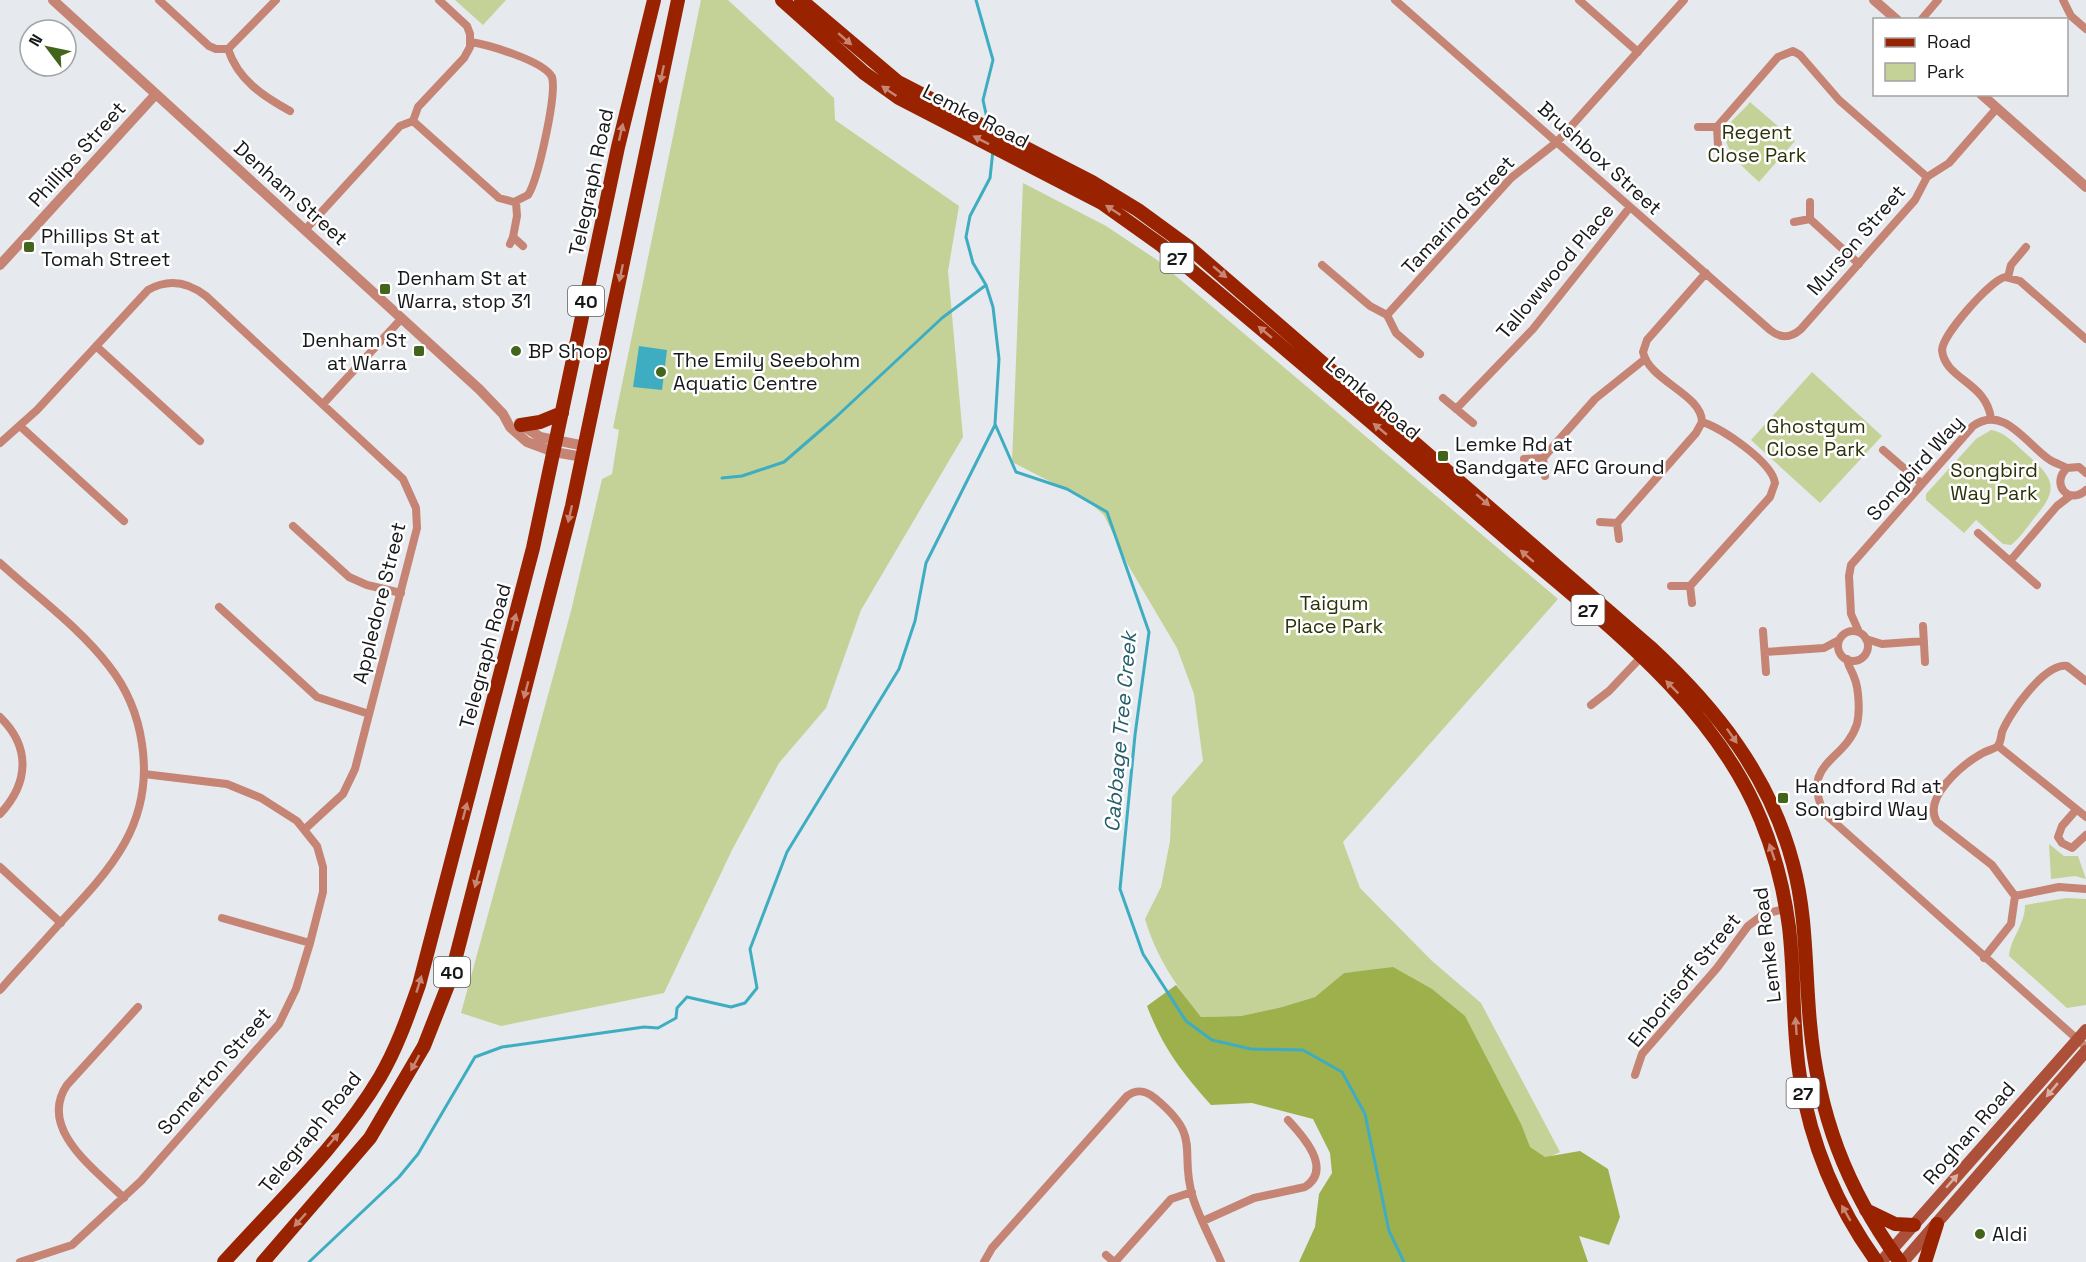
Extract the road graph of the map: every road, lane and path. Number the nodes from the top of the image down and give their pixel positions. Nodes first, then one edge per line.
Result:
1 (53, 0) edge
2 (159, 0) edge
3 (276, 0) edge
4 (439, 0) edge
5 (654, 0) edge
6 (678, 0) edge
7 (782, 0) edge
8 (801, 0) edge
9 (1395, 0) edge
10 (1579, 0) edge
11 (1684, 0) edge
12 (1875, 0) edge
13 (1938, 0) edge
14 (2063, 0) edge
15 (1895, 18) edge
16 (1923, 18) edge
17 (2086, 29) edge
18 (471, 42) junction
19 (228, 49) junction
20 (1638, 52) junction
21 (156, 94) junction
22 (1983, 96) edge
23 (1996, 108) junction
24 (290, 111) dead end
25 (413, 121) junction
26 (1698, 127) dead end
27 (1717, 127) junction
28 (1557, 142) junction
29 (1718, 146) dead end
30 (1927, 177) junction
31 (2086, 187) edge
32 (516, 202) junction
33 (1810, 202) dead end
34 (1630, 207) junction
35 (1810, 219) junction
36 (1794, 222) dead end
37 (304, 230) junction
38 (523, 246) dead end
39 (2026, 247) dead end
40 (1859, 264) junction
41 (0, 265) edge
42 (1323, 265) dead end
43 (1706, 273) junction
44 (2008, 277) junction
45 (1387, 315) junction
46 (402, 318) junction
47 (1785, 337) joint
48 (2086, 339) edge
49 (96, 346) junction
50 (1420, 354) dead end
51 (1645, 360) junction
52 (1443, 398) dead end
53 (323, 404) junction
54 (1456, 409) junction
55 (562, 413) junction
56 (503, 414) junction
57 (1991, 419) junction
58 (1702, 422) junction
59 (1473, 423) dead end
60 (521, 425) junction
61 (20, 426) junction
62 (200, 441) dead end
63 (0, 443) edge
64 (555, 447) junction
65 (1883, 450) dead end
66 (584, 452) junction
67 (1543, 458) junction
68 (1524, 459) dead end
69 (2084, 467) edge
70 (2064, 472) junction
71 (1545, 476) dead end
72 (1921, 483) junction
73 (2085, 492) edge
74 (2066, 493) junction
75 (124, 521) dead end
76 (1600, 522) dead end
77 (1617, 523) junction
78 (293, 526) dead end
79 (1978, 533) dead end
80 (1619, 539) dead end
81 (2010, 561) junction
82 (0, 563) edge
83 (2037, 585) dead end
84 (1671, 586) dead end
85 (1690, 586) junction
86 (401, 593) junction
87 (1692, 603) dead end
88 (219, 607) dead end
89 (1851, 614) junction
90 (1923, 626) dead end
91 (1763, 631) dead end
92 (1846, 632) junction
93 (1862, 636) junction
94 (1839, 640) junction
95 (1924, 641) junction
96 (1882, 644) junction
97 (1824, 648) junction
98 (1645, 652) junction
99 (1765, 652) junction
100 (1839, 652) junction
101 (1863, 655) junction
102 (1847, 659) junction
103 (1925, 662) dead end
104 (1766, 672) dead end
105 (1855, 678) junction
106 (2086, 681) edge
107 (1591, 705) dead end
108 (369, 714) junction
109 (0, 717) edge
110 (1998, 746) junction
111 (144, 774) junction
112 (2076, 810) junction
113 (0, 814) edge
114 (2086, 817) edge
115 (305, 830) junction
116 (2086, 835) edge
117 (0, 867) edge
118 (2086, 889) edge
119 (2015, 896) junction
120 (1802, 906) junction
121 (1786, 909) junction
122 (222, 918) dead end
123 (61, 923) junction
124 (310, 943) junction
125 (1984, 958) junction
126 (0, 990) edge
127 (138, 1006) dead end
128 (2083, 1038) edge
129 (2086, 1051) edge
130 (1635, 1075) dead end
131 (1288, 1120) dead end
132 (1192, 1192) junction
133 (124, 1198) junction
134 (1866, 1210) junction
135 (1203, 1221) junction
136 (1937, 1224) junction
137 (1914, 1225) junction
138 (1891, 1250) junction
139 (1106, 1256) dead end
140 (20, 1262) edge
141 (224, 1262) edge
142 (263, 1262) edge
143 (984, 1262) edge
144 (1114, 1262) edge
145 (1221, 1262) edge
146 (1879, 1262) edge
147 (1901, 1262) edge
148 (1925, 1262) edge

1 - 21 street, Denham Street
2 - 19 street
3 - 19 street
4 - 18 street
55 -> 5 main road, Telegraph Road / 40
6 -> 66 main road, 40
98 -> 7 main road, Lemke Road / 27
8 -> 98 main road, Lemke Road / 27
9 - 28 street, Brushbox Street
10 - 20 street
11 - 20 street, Tamarind Street
12 - 15 street
13 - 16 street
14 - 17 street
18 - 25 street
18 - 32 street
19 - 24 street
20 - 28 street, Tamarind Street
21 - 37 street, Denham Street
21 - 41 street, Phillips Street
22 - 23 street
23 - 30 street, Murson Street
23 - 31 street
25 - 32 street
25 - 37 street
26 - 27 street
27 - 29 street
27 - 30 street
28 - 34 street, Brushbox Street
28 - 45 street, Tamarind Street
30 - 40 street, Murson Street
32 - 38 street
33 - 35 street
34 - 43 street, Brushbox Street
34 - 54 street, Tallowwood Place
35 - 36 street
35 - 40 street
37 - 46 street, Denham Street
39 - 44 street
40 - 47 street, Murson Street
42 - 45 street
43 - 47 street, Brushbox Street
43 - 51 street
44 - 48 street
44 - 57 street
45 - 50 street
46 - 53 street
46 - 56 street, Denham Street
49 - 53 street, Appledore Street
49 - 61 street, Appledore Street
49 - 62 street
51 - 58 street
51 - 67 street
52 - 54 street
53 - 86 street, Appledore Street
54 - 59 street
55 - 60 main road
55 - 64 main road, Telegraph Road / 40
56 - 60 street, Denham Street
56 - 64 street, Denham Street
57 - 70 street, Songbird Way
57 - 72 street, Songbird Way
58 - 77 street
58 - 85 street
60 - 64 street, Denham Street
61 - 63 street, Appledore Street
61 - 75 street
64 - 66 street, Denham Street
141 -> 64 main road, Telegraph Road / 40
65 - 72 street
66 -> 142 main road, 40
67 - 68 street
67 - 71 street
69 - 70 street
70 - 74 street
72 - 89 street, Songbird Way
73 - 74 street
74 - 81 street
76 - 77 street
77 - 80 street
78 - 86 street
79 - 81 street
81 - 83 street
82 - 111 street
84 - 85 street
85 - 87 street
86 - 108 street, Appledore Street
88 - 108 street
89 - 92 street, Songbird Way
89 - 93 street, Songbird Way
90 - 95 street
91 - 99 street
92 - 93 street
92 - 94 street
93 - 96 street
93 - 101 street
94 - 97 street
94 - 100 street
95 - 96 street
95 - 103 street
96 - 101 street
97 - 99 street
97 - 100 street
98 - 107 street
98 -> 120 main road, Lemke Road / 27
121 -> 98 main road, Lemke Road / 27
99 - 104 street
100 - 102 street
101 - 102 street
101 - 105 street
102 - 105 street
105 - 125 street
106 - 110 street
108 - 115 street, Appledore Street
109 - 113 street
110 - 112 street
110 - 119 street
111 - 115 street, Somerton Street
111 - 123 street
112 - 114 street
112 - 116 street
115 - 124 street, Somerton Street
117 - 123 street
118 - 119 street
119 - 125 street
120 - 121 street, Enborisoff Street
120 - 134 main road, Lemke Road / 27
121 - 130 street, Enborisoff Street
146 -> 121 main road, Lemke Road / 27
122 - 124 street
123 - 126 street
124 - 133 street, Somerton Street
125 - 128 street
127 - 133 street
137 -> 128 main road, Roghan Road
129 -> 136 main road, Roghan Road
131 - 135 street
132 - 135 street
132 - 143 street
132 - 144 street
133 - 140 street, Somerton Street
134 - 137 main road
134 - 138 main road, Lemke Road / 27
135 - 145 street
136 - 147 main road, Roghan Road
136 - 148 main road
137 - 138 main road, Roghan Road
138 - 146 main road, Roghan Road
138 - 147 main road, 27
139 - 144 street

